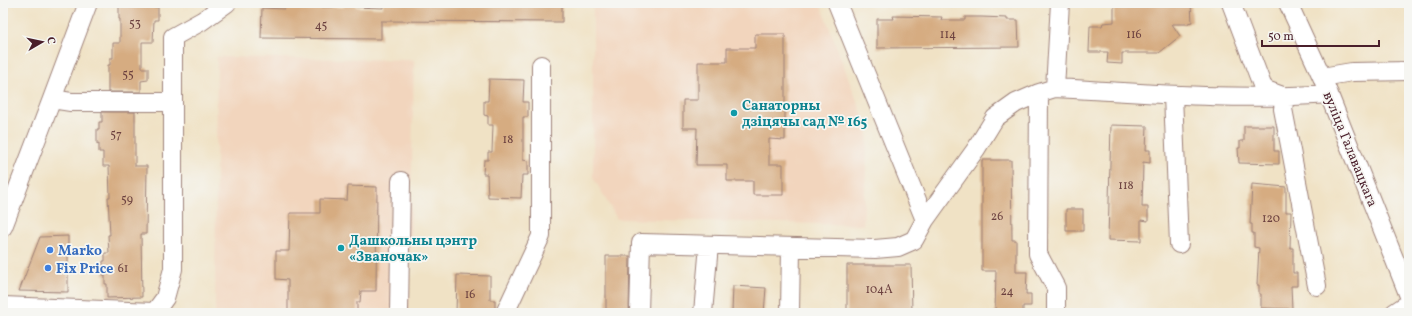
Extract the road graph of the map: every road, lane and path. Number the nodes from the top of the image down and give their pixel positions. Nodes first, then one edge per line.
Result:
1 (88, 3) edge
2 (227, 3) edge
3 (837, 3) edge
4 (1060, 3) edge
5 (1231, 3) edge
6 (1288, 3) edge
7 (541, 65) dead end
8 (1409, 72) edge
9 (1322, 77) junction
10 (1047, 90) junction
11 (1329, 94) junction
12 (1173, 95) junction
13 (1285, 97) junction
14 (52, 99) junction
15 (172, 102) junction
16 (401, 182) dead end
17 (925, 220) junction
18 (3, 227) edge
19 (1179, 244) dead end
20 (709, 245) junction
21 (791, 247) junction
22 (1317, 286) dead end
23 (1409, 296) edge
24 (1409, 303) edge
25 (3, 306) edge
26 (154, 312) edge
27 (399, 313) edge
28 (505, 313) edge
29 (639, 313) edge
30 (703, 313) edge
31 (790, 313) edge
32 (1056, 313) edge
33 (1394, 313) edge

1 - 14 street
2 - 15 street
3 - 17 street
4 - 10 street
5 - 13 street
6 - 9 street, вуліца Галавацкага
7 - 28 street
8 - 9 street
9 - 11 street, вуліца Галавацкага
10 - 12 street
10 - 17 street
10 - 32 street
11 - 13 street
11 - 23 street, вуліца Галавацкага
12 - 13 street
12 - 19 street
13 - 22 street
14 - 15 street
14 - 18 street
15 - 26 street
16 - 27 street
17 - 21 street
20 - 21 street
20 - 29 street
20 - 30 street
21 - 31 street
24 - 33 street
25 - 26 street

